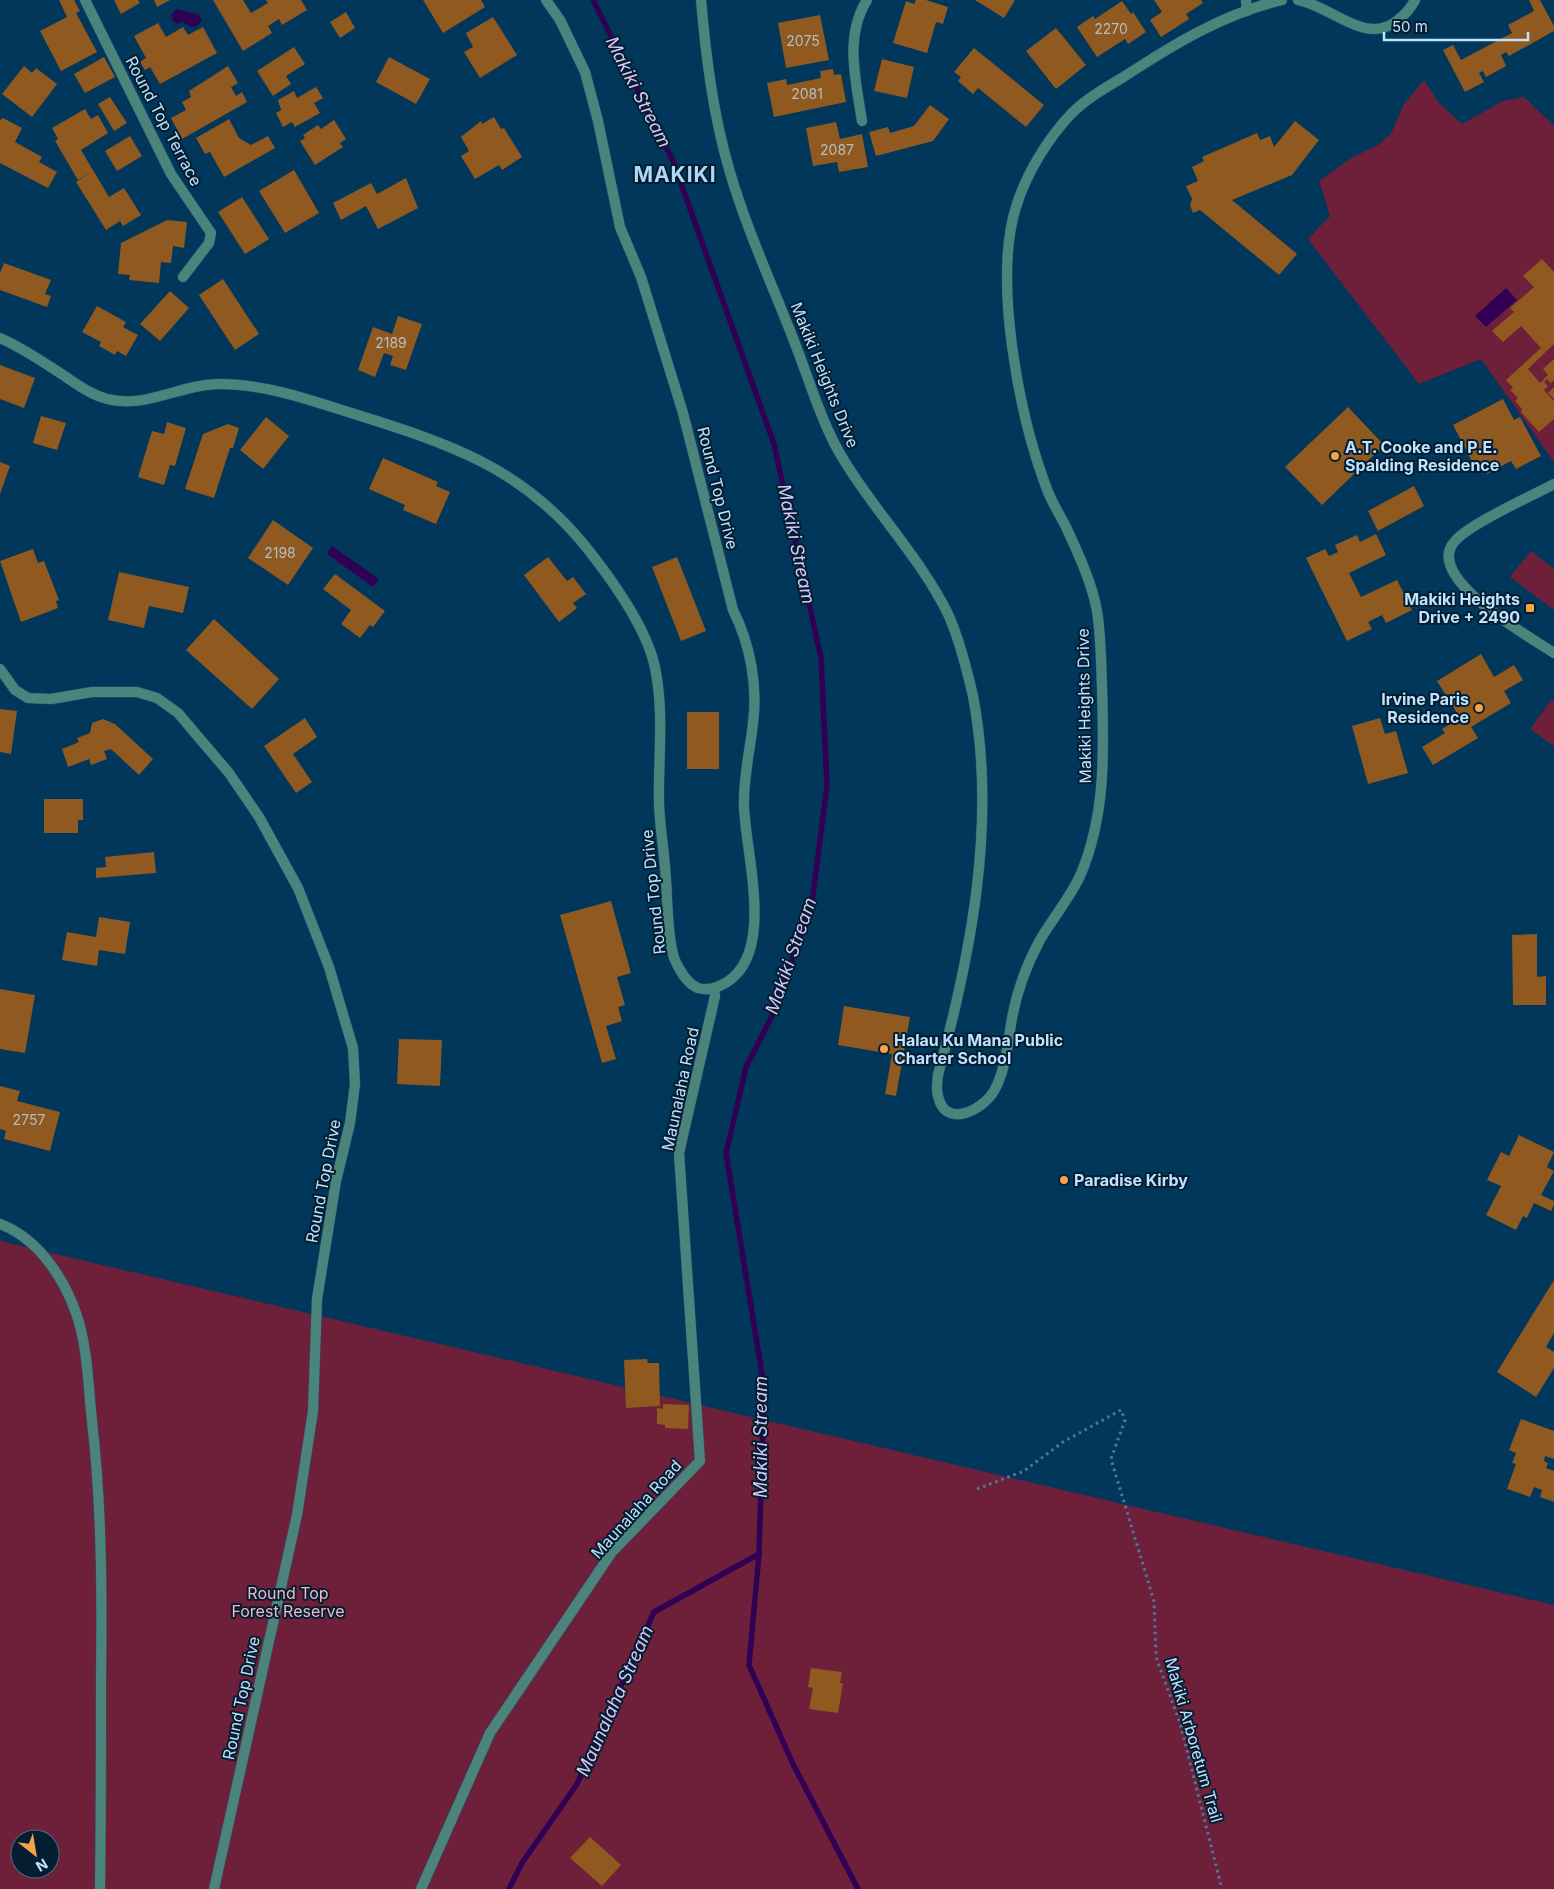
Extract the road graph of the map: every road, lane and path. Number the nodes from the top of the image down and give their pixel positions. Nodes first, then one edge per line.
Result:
1 (85, 0) edge
2 (546, 0) edge
3 (701, 0) edge
4 (867, 0) edge
5 (1282, 0) edge
6 (1298, 0) edge
7 (1415, 0) edge
8 (1247, 5) edge
9 (862, 121) dead end
10 (183, 277) dead end
11 (0, 338) edge
12 (1554, 484) edge
13 (1554, 653) edge
14 (0, 669) edge
15 (714, 989) junction
16 (0, 1224) edge
17 (978, 1489) dead end
18 (100, 1889) edge
19 (214, 1889) edge
20 (421, 1889) edge
21 (1222, 1889) edge

1 - 10 street, Round Top Terrace
2 - 15 street, Round Top Drive
3 - 8 street, Makiki Heights Drive
4 - 9 street
5 - 8 street, Makiki Heights Drive
6 - 7 street
11 - 15 street, Round Top Drive
12 - 13 street
14 - 19 street, Round Top Drive
15 - 20 street, Maunalaha Road
16 - 18 street
17 - 21 path, Makiki Arboretum Trail

